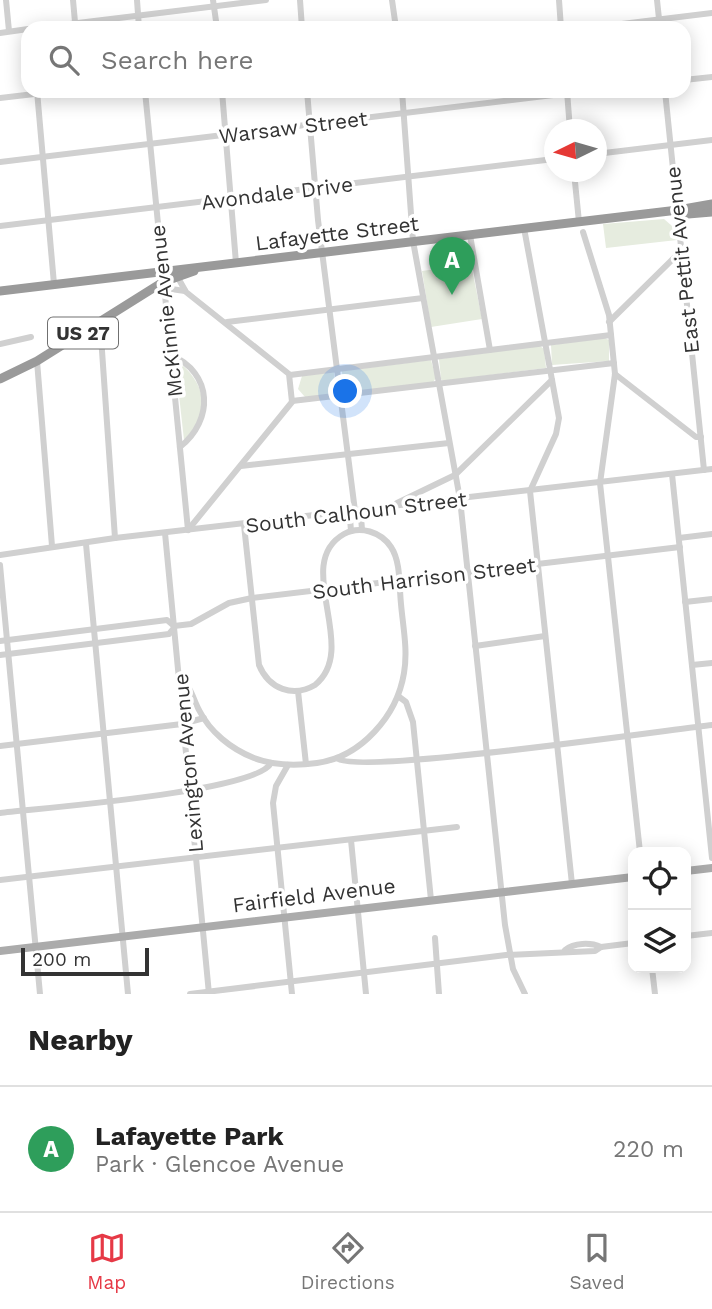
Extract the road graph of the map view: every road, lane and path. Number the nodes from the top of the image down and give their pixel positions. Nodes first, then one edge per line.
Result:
1 (6, 0) edge
2 (73, 0) edge
3 (137, 0) edge
4 (266, 0) edge
5 (300, 0) edge
6 (392, 0) edge
7 (559, 0) edge
8 (657, 0) edge
9 (214, 3) edge
10 (712, 13) edge
11 (138, 15) junction
12 (659, 19) junction
13 (75, 21) edge
14 (84, 21) edge
15 (138, 21) edge
16 (216, 21) edge
17 (302, 21) edge
18 (395, 21) edge
19 (560, 21) edge
20 (643, 21) edge
21 (21, 30) edge
22 (9, 32) junction
23 (0, 33) edge
24 (712, 77) edge
25 (691, 79) edge
26 (21, 95) edge
27 (0, 98) edge
28 (38, 98) edge
29 (146, 98) edge
30 (223, 98) edge
31 (308, 98) edge
32 (402, 98) edge
33 (522, 98) edge
34 (567, 98) edge
35 (666, 98) edge
36 (402, 114) junction
37 (569, 119) edge
38 (310, 125) junction
39 (226, 135) junction
40 (712, 140) edge
41 (150, 145) junction
42 (670, 146) junction
43 (607, 153) edge
44 (43, 157) junction
45 (544, 160) edge
46 (0, 162) edge
47 (408, 177) junction
48 (575, 182) edge
49 (316, 188) junction
50 (231, 198) junction
51 (712, 204) edge
52 (156, 208) junction
53 (678, 210) junction
54 (712, 212) edge
55 (48, 220) junction
56 (579, 222) junction
57 (0, 226) edge
58 (524, 228) junction
59 (583, 232) dead end
60 (470, 235) junction
61 (413, 241) junction
62 (682, 250) junction
63 (322, 253) junction
64 (236, 263) junction
65 (212, 265) junction
66 (162, 271) junction
67 (177, 276) junction
68 (54, 284) junction
69 (167, 286) junction
70 (0, 291) edge
71 (186, 292) junction
72 (423, 298) junction
73 (330, 310) junction
74 (100, 322) junction
75 (226, 322) junction
76 (609, 322) junction
77 (611, 335) junction
78 (31, 337) dead end
79 (0, 344) edge
80 (546, 344) junction
81 (490, 350) junction
82 (171, 355) junction
83 (434, 357) junction
84 (37, 361) junction
85 (614, 363) junction
86 (338, 369) junction
87 (551, 371) junction
88 (615, 374) junction
89 (290, 375) junction
90 (0, 379) edge
91 (552, 380) junction
92 (439, 384) junction
93 (341, 395) junction
94 (292, 401) junction
95 (701, 437) junction
96 (449, 443) junction
97 (180, 447) junction
98 (348, 454) junction
99 (241, 466) junction
100 (708, 470) edge
101 (672, 474) junction
102 (455, 475) junction
103 (600, 484) junction
104 (530, 491) junction
105 (460, 499) junction
106 (416, 500) junction
107 (355, 511) junction
108 (244, 525) junction
109 (188, 530) junction
110 (362, 530) junction
111 (351, 531) junction
112 (165, 533) junction
113 (712, 534) edge
114 (115, 538) junction
115 (679, 538) junction
116 (86, 544) junction
117 (52, 547) junction
118 (680, 547) junction
119 (0, 555) edge
120 (609, 557) junction
121 (538, 564) junction
122 (0, 565) edge
123 (467, 573) junction
124 (398, 581) junction
125 (325, 590) junction
126 (252, 598) junction
127 (712, 598) edge
128 (685, 602) junction
129 (174, 626) junction
130 (92, 630) junction
131 (545, 636) junction
132 (4, 641) edge
133 (94, 643) junction
134 (475, 646) junction
135 (9, 654) junction
136 (0, 655) edge
137 (712, 663) edge
138 (692, 665) junction
139 (180, 678) junction
140 (298, 691) junction
141 (397, 696) junction
142 (204, 718) junction
143 (182, 724) junction
144 (712, 725) edge
145 (698, 727) junction
146 (104, 733) junction
147 (628, 735) junction
148 (18, 744) junction
149 (557, 744) junction
150 (0, 746) edge
151 (486, 752) junction
152 (337, 758) junction
153 (417, 761) junction
154 (271, 763) junction
155 (306, 764) junction
156 (288, 765) junction
157 (190, 790) junction
158 (709, 793) edge
159 (110, 800) junction
160 (25, 810) junction
161 (0, 814) edge
162 (457, 827) dead end
163 (424, 831) junction
164 (351, 840) junction
165 (639, 847) edge
166 (277, 848) junction
167 (197, 858) junction
168 (712, 858) edge
169 (116, 867) junction
170 (712, 868) edge
171 (691, 870) edge
172 (31, 877) junction
173 (628, 878) edge
174 (0, 880) edge
175 (572, 884) junction
176 (501, 892) junction
177 (431, 900) junction
178 (358, 908) junction
179 (284, 917) junction
180 (202, 927) junction
181 (712, 933) edge
182 (691, 935) edge
183 (123, 936) junction
184 (435, 938) dead end
185 (628, 944) edge
186 (36, 946) junction
187 (0, 951) edge
188 (510, 957) junction
189 (437, 965) junction
190 (653, 973) edge
191 (364, 974) junction
192 (290, 982) junction
193 (209, 993) edge
194 (40, 994) edge
195 (128, 994) edge
196 (190, 994) edge
197 (292, 994) edge
198 (366, 994) edge
199 (439, 994) edge
200 (525, 994) edge
201 (655, 994) edge

1 - 22 street
2 - 13 street
3 - 11 street
4 - 9 street
5 - 17 street
6 - 18 street
7 - 19 street
8 - 12 street
9 - 11 street
9 - 16 street
10 - 12 street
11 - 14 street
11 - 15 street
12 - 20 street
21 - 22 street
22 - 23 street
24 - 25 street
26 - 27 street
28 - 44 street
29 - 41 street, McKinnie Avenue
30 - 39 street
31 - 38 street
32 - 36 street
33 - 36 street, Warsaw Street
34 - 37 street
35 - 42 street, East Pettit Avenue
36 - 38 street, Warsaw Street
36 - 47 street
38 - 39 street, Warsaw Street
38 - 49 street
39 - 41 street, Warsaw Street
39 - 50 street
40 - 42 street
41 - 44 street, Warsaw Street
41 - 52 street, McKinnie Avenue
42 - 43 street
42 - 53 street, East Pettit Avenue
44 - 46 street, Warsaw Street
44 - 55 street
45 - 47 street, Avondale Drive
47 - 49 street, Avondale Drive
47 - 61 street
48 - 56 street
49 - 50 street, Avondale Drive
49 - 63 street
50 - 52 street, Avondale Drive
50 - 64 street
51 - 53 highway, Lafayette Street / US 27
52 - 55 street, Avondale Drive
52 - 66 street, McKinnie Avenue
53 - 54 highway, Lafayette Street / US 27
53 - 56 highway, Lafayette Street / US 27
53 - 62 street, East Pettit Avenue
55 - 57 street, Avondale Drive
55 - 68 street
56 - 58 highway, Lafayette Street / US 27
58 - 60 highway, Lafayette Street / US 27
58 - 80 street
59 - 76 street
60 - 61 highway, Lafayette Street / US 27
60 - 81 street
61 - 63 highway, Lafayette Street / US 27
61 - 72 street
62 - 76 street
62 - 95 street, East Pettit Avenue
63 - 64 highway, Lafayette Street / US 27
63 - 73 street
64 - 65 highway, Lafayette Street / US 27
65 - 66 highway, Lafayette Street / US 27
65 - 67 highway, US 27
66 - 68 highway, Lafayette Street / US 27
66 - 69 street, McKinnie Avenue
67 - 69 highway, US 27
67 - 71 street
68 - 70 highway, Lafayette Street / US 27
69 - 71 street
69 - 74 highway, US 27
69 - 82 street, McKinnie Avenue
71 - 75 street
72 - 73 street
72 - 83 street
73 - 75 street
73 - 86 street
74 - 84 highway, US 27
74 - 114 street
75 - 89 street
76 - 77 street
77 - 80 street
77 - 85 street
78 - 79 street
80 - 81 street
80 - 87 street
81 - 83 street
82 - 97 street, McKinnie Avenue
82 - 97 street
83 - 86 street
83 - 92 street
84 - 90 highway, US 27
84 - 117 street
85 - 87 street
85 - 88 street
86 - 89 street
86 - 93 street
87 - 91 street
87 - 92 street
88 - 95 street
88 - 103 street
89 - 94 street
91 - 102 street
91 - 104 street
92 - 93 street
92 - 96 street
93 - 94 street
93 - 98 street
94 - 99 street
95 - 100 street, East Pettit Avenue
96 - 98 street
96 - 102 street
97 - 109 street, McKinnie Avenue
98 - 99 street
98 - 107 street
99 - 109 street
100 - 101 street, South Calhoun Street
101 - 103 street, South Calhoun Street
101 - 115 street
102 - 105 street
102 - 106 street
103 - 104 street, South Calhoun Street
103 - 120 street
104 - 105 street, South Calhoun Street
104 - 121 street
105 - 106 street, South Calhoun Street
105 - 123 street
106 - 107 street, South Calhoun Street
107 - 108 street, South Calhoun Street
107 - 110 street
107 - 111 street
108 - 109 street, South Calhoun Street
108 - 126 street
109 - 112 street, South Calhoun Street
110 - 111 street
110 - 124 street
111 - 125 street
112 - 114 street, South Calhoun Street
112 - 129 street, Lexington Avenue
113 - 115 street
114 - 116 street, South Calhoun Street
115 - 118 street
116 - 117 street, South Calhoun Street
116 - 130 street
117 - 119 street, South Calhoun Street
118 - 120 street, South Harrison Street
118 - 128 street
120 - 121 street, South Harrison Street
120 - 147 street
121 - 123 street, South Harrison Street
121 - 131 street
122 - 132 street
123 - 124 street, South Harrison Street
123 - 134 street
124 - 125 street, South Harrison Street
124 - 141 street
125 - 126 street, South Harrison Street
125 - 140 street
126 - 129 street, South Harrison Street
126 - 140 street
127 - 128 street
128 - 138 street
129 - 130 street, South Harrison Street
129 - 133 street, South Harrison Street
129 - 139 street, Lexington Avenue
130 - 132 street, South Harrison Street
130 - 133 street
131 - 134 street
131 - 149 street
132 - 135 street
133 - 135 street, South Harrison Street
133 - 146 street
134 - 151 street
135 - 136 street, South Harrison Street
135 - 148 street
137 - 138 street
138 - 145 street
139 - 142 street
139 - 143 street, Lexington Avenue
140 - 155 street
141 - 152 street
141 - 153 street
142 - 143 street
142 - 154 street
143 - 146 street
143 - 157 street, Lexington Avenue
144 - 145 street
145 - 147 street
145 - 158 street
146 - 148 street
146 - 159 street
147 - 149 street
147 - 165 street
148 - 150 street
148 - 160 street
149 - 151 street
149 - 175 street
151 - 153 street
151 - 176 street
152 - 153 street
152 - 155 street
153 - 163 street
154 - 156 street
154 - 157 street
155 - 156 street
156 - 166 street
157 - 159 street
157 - 167 street, Lexington Avenue
158 - 168 street
159 - 160 street
159 - 169 street
160 - 161 street
160 - 172 street
162 - 163 street
163 - 164 street
163 - 177 street
164 - 166 street
164 - 178 street
166 - 167 street
166 - 179 street
167 - 169 street
167 - 180 street, Lexington Avenue
169 - 172 street
169 - 183 street
170 - 171 main road
172 - 174 street
172 - 186 street
173 - 175 main road, Fairfield Avenue
175 - 176 main road, Fairfield Avenue
176 - 177 main road, Fairfield Avenue
176 - 188 street
177 - 178 main road, Fairfield Avenue
178 - 179 main road, Fairfield Avenue
178 - 191 street
179 - 180 main road, Fairfield Avenue
179 - 192 street
180 - 183 main road, Fairfield Avenue
180 - 193 street, Lexington Avenue
181 - 182 street
183 - 186 main road, Fairfield Avenue
183 - 195 street
184 - 189 street
185 - 188 street
186 - 187 main road, Fairfield Avenue
186 - 194 street
188 - 189 street
188 - 200 street
189 - 191 street
189 - 199 street
190 - 201 street
191 - 192 street
191 - 198 street
192 - 193 street
192 - 197 street
193 - 196 street

